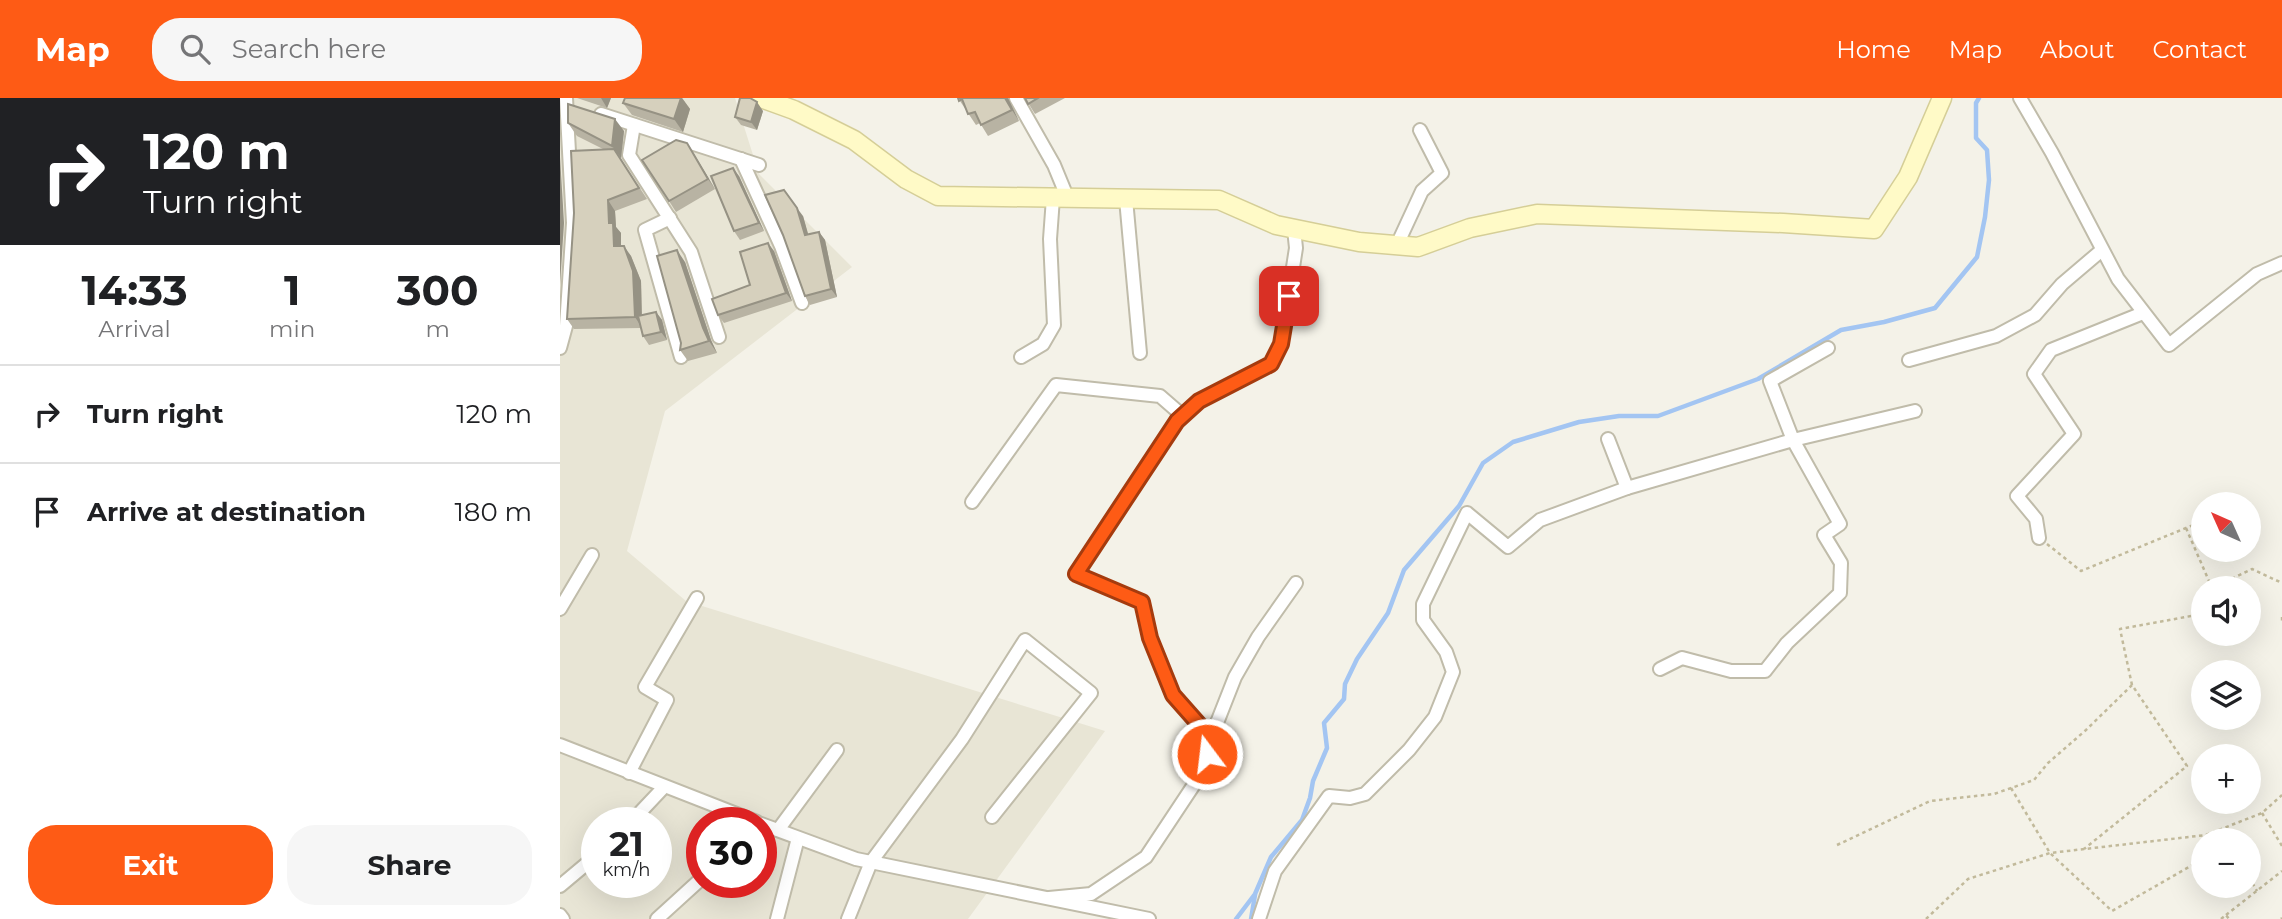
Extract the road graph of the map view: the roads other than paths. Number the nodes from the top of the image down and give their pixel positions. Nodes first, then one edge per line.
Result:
1 (761, 98) edge
2 (1016, 98) edge
3 (1942, 98) edge
4 (2020, 98) edge
5 (567, 101) edge
6 (580, 108) edge
7 (594, 112) edge
8 (634, 125) junction
9 (1420, 130) dead end
10 (741, 159) junction
11 (759, 164) dead end
12 (1060, 199) junction
13 (1126, 199) junction
14 (670, 218) junction
15 (1294, 229) junction
16 (1397, 246) junction
17 (2102, 250) junction
18 (2282, 263) edge
19 (564, 302) edge
20 (802, 303) edge
21 (2143, 313) junction
22 (719, 337) dead end
23 (560, 348) edge
24 (1828, 348) dead end
25 (1140, 353) dead end
26 (1021, 357) dead end
27 (681, 358) edge
28 (1909, 360) dead end
29 (1915, 411) dead end
30 (1183, 416) junction
31 (1608, 439) dead end
32 (1793, 440) junction
33 (1627, 488) junction
34 (972, 502) dead end
35 (2039, 538) road end
36 (592, 555) dead end
37 (1296, 583) dead end
38 (697, 597) dead end
39 (560, 609) edge
40 (1660, 669) dead end
41 (1211, 738) junction
42 (560, 745) edge
43 (837, 750) dead end
44 (629, 773) junction
45 (664, 787) junction
46 (645, 807) edge
47 (712, 807) edge
48 (992, 817) dead end
49 (778, 830) joint
50 (799, 838) junction
51 (871, 862) junction
52 (581, 868) edge
53 (560, 886) edge
54 (686, 893) edge
55 (1049, 898) junction
56 (657, 919) edge
57 (776, 919) edge
58 (848, 919) edge
59 (1149, 919) edge
60 (1259, 919) edge

1 - 12 street
2 - 12 street
3 - 16 street
4 - 17 street
5 - 6 street
5 - 19 street
7 - 8 street
8 - 10 street
8 - 14 street
9 - 16 street
10 - 11 street
10 - 20 street
12 - 13 street
12 - 26 street
13 - 15 street
13 - 25 street
14 - 22 street
14 - 27 street
15 - 16 street
15 - 30 street
17 - 21 street
17 - 28 street
18 - 21 street
19 - 23 street
21 - 35 street
24 - 32 street
29 - 32 street
30 - 34 street
30 - 41 street
31 - 33 street
32 - 33 street
32 - 40 street
33 - 60 street
36 - 39 street
37 - 41 street
38 - 44 street
41 - 55 street
42 - 44 street
43 - 49 street
44 - 45 street
45 - 46 street
45 - 47 street
48 - 51 street
49 - 50 street
50 - 51 street
50 - 57 street
51 - 55 street
51 - 58 street
52 - 53 street
54 - 56 street
55 - 59 street

